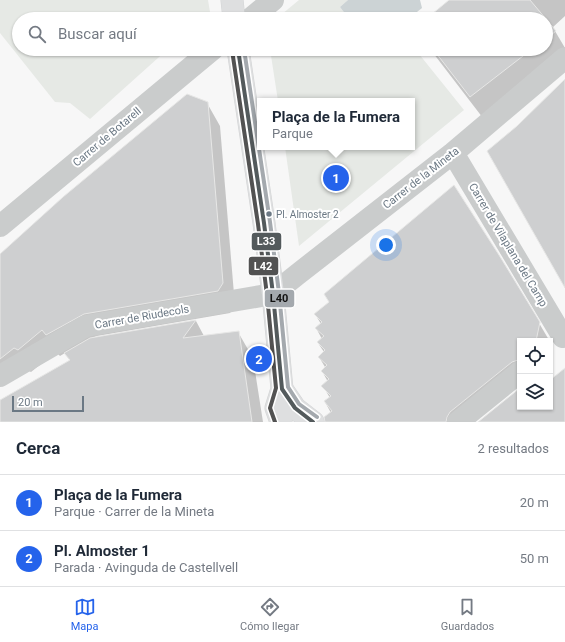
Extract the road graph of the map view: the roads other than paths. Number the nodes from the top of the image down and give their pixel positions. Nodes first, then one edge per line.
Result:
1 (232, 0) edge
2 (273, 0) edge
3 (233, 12) edge
4 (258, 12) edge
5 (205, 56) edge
6 (239, 56) edge
7 (565, 58) edge
8 (453, 154) junction
9 (0, 226) edge
10 (273, 294) junction
11 (559, 340) edge
12 (518, 374) edge
13 (0, 376) edge
14 (282, 389) junction
15 (281, 422) edge
16 (313, 422) edge
17 (458, 422) edge

1 - 3 street
2 - 4 street
5 - 9 street, Carrer de Botarell
6 - 10 street
7 - 8 street, Carrer de la Mineta
8 - 10 street, Carrer de la Mineta
8 - 11 street, Carrer de Vilaplana del Camp
10 - 13 street, Carrer de Riudecols
10 - 14 street
12 - 17 street
14 - 15 street
14 - 16 street

